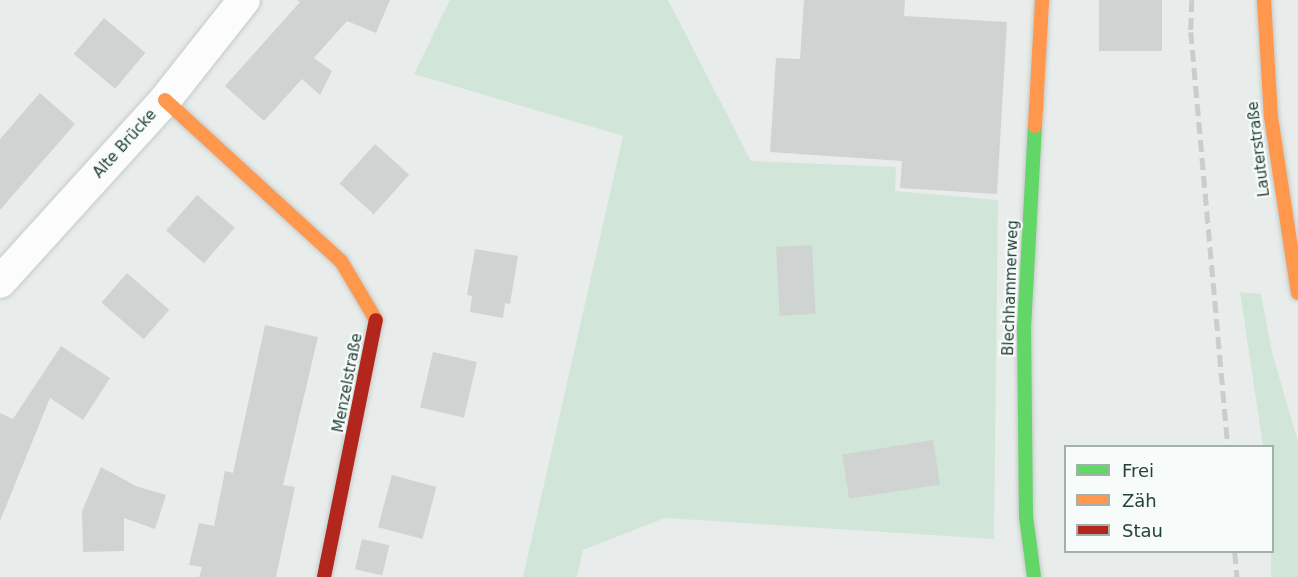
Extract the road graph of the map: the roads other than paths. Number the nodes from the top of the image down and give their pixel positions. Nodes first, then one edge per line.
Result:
1 (244, 0) edge
2 (1042, 0) edge
3 (1264, 0) edge
4 (165, 100) junction
5 (0, 282) edge
6 (1298, 293) edge
7 (324, 577) edge
8 (1034, 577) edge

1 - 4 street, Alte Brücke
2 - 8 street, Blechhammerweg
3 - 6 street, Lauterstraße
4 - 5 street, Alte Brücke
4 - 7 street, Menzelstraße

